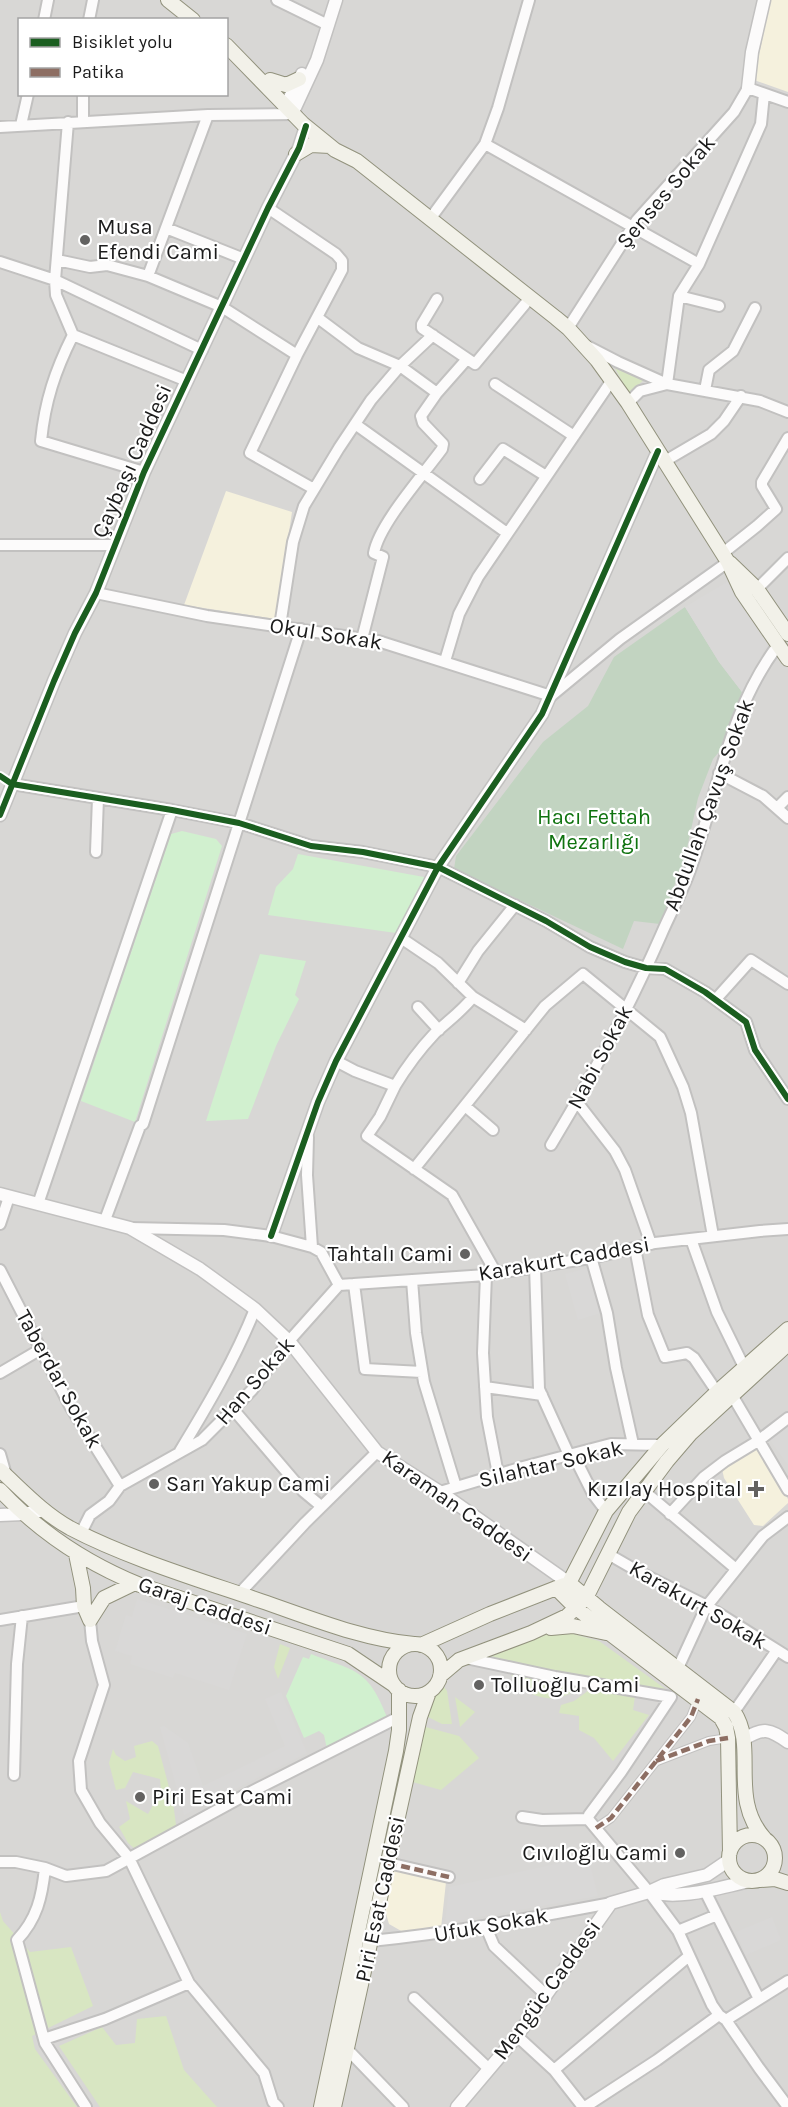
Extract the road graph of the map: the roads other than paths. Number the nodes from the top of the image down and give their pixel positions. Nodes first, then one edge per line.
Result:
1 (48, 0) edge
2 (93, 0) edge
3 (168, 0) edge
4 (278, 0) edge
5 (336, 0) edge
6 (529, 0) edge
7 (764, 0) edge
8 (44, 18) edge
9 (89, 18) edge
10 (190, 18) edge
11 (328, 25) junction
12 (230, 48) edge
13 (299, 79) junction
14 (270, 81) junction
15 (748, 88) junction
16 (764, 94) junction
17 (27, 96) edge
18 (83, 96) edge
19 (788, 102) edge
20 (295, 113) junction
21 (208, 115) junction
22 (83, 121) junction
23 (68, 122) junction
24 (21, 125) junction
25 (0, 127) edge
26 (485, 144) junction
27 (330, 146) junction
28 (293, 159) junction
29 (357, 161) junction
30 (268, 208) junction
31 (430, 219) junction
32 (632, 227) junction
33 (166, 228) junction
34 (244, 259) junction
35 (57, 260) junction
36 (0, 262) edge
37 (699, 264) junction
38 (148, 276) junction
39 (55, 280) junction
40 (679, 296) junction
41 (530, 298) junction
42 (437, 299) dead end
43 (718, 306) dead end
44 (222, 307) junction
45 (755, 308) dead end
46 (318, 318) junction
47 (568, 328) junction
48 (73, 335) junction
49 (433, 335) junction
50 (582, 343) junction
51 (202, 350) junction
52 (297, 355) junction
53 (466, 359) junction
54 (400, 366) junction
55 (612, 380) junction
56 (187, 381) junction
57 (495, 384) dead end
58 (667, 384) junction
59 (705, 390) junction
60 (437, 393) junction
61 (741, 396) junction
62 (628, 403) junction
63 (788, 412) edge
64 (355, 424) junction
65 (574, 436) junction
66 (788, 438) edge
67 (662, 456) junction
68 (144, 472) junction
69 (424, 474) junction
70 (546, 476) junction
71 (480, 480) dead end
72 (314, 489) junction
73 (507, 533) junction
74 (0, 545) edge
75 (114, 545) junction
76 (725, 557) junction
77 (788, 558) edge
78 (757, 589) junction
79 (96, 593) junction
80 (280, 626) junction
81 (301, 629) junction
82 (788, 634) edge
83 (362, 639) junction
84 (778, 645) junction
85 (788, 659) edge
86 (445, 661) junction
87 (551, 696) junction
88 (719, 773) junction
89 (0, 776) edge
90 (12, 784) junction
91 (788, 797) edge
92 (98, 798) junction
93 (777, 808) junction
94 (172, 810) junction
95 (0, 814) edge
96 (788, 818) edge
97 (239, 823) junction
98 (96, 852) dead end
99 (438, 867) junction
100 (515, 905) junction
101 (401, 938) junction
102 (646, 968) junction
103 (458, 983) junction
104 (788, 984) edge
105 (473, 997) junction
106 (716, 999) junction
107 (418, 1007) dead end
108 (626, 1010) junction
109 (439, 1030) junction
110 (526, 1030) junction
111 (336, 1061) junction
112 (395, 1086) junction
113 (788, 1099) edge
114 (577, 1102) junction
115 (465, 1106) junction
116 (493, 1130) dead end
117 (308, 1131) junction
118 (551, 1145) dead end
119 (414, 1169) junction
120 (5, 1196) edge
121 (38, 1204) junction
122 (105, 1220) junction
123 (0, 1224) edge
124 (129, 1228) junction
125 (788, 1229) edge
126 (271, 1236) junction
127 (713, 1236) junction
128 (691, 1239) junction
129 (651, 1244) junction
130 (312, 1247) junction
131 (635, 1248) junction
132 (591, 1257) junction
133 (535, 1266) junction
134 (1, 1274) edge
135 (491, 1274) junction
136 (412, 1280) junction
137 (354, 1284) junction
138 (339, 1285) junction
139 (255, 1309) junction
140 (788, 1329) edge
141 (289, 1341) junction
142 (788, 1344) edge
143 (41, 1348) junction
144 (744, 1367) junction
145 (422, 1372) junction
146 (0, 1374) edge
147 (485, 1387) junction
148 (717, 1392) junction
149 (542, 1395) junction
150 (732, 1395) junction
151 (233, 1409) junction
152 (788, 1418) edge
153 (758, 1441) junction
154 (633, 1444) junction
155 (662, 1445) junction
156 (180, 1452) junction
157 (377, 1452) junction
158 (0, 1454) edge
159 (571, 1455) junction
160 (3, 1473) edge
161 (498, 1474) junction
162 (120, 1486) junction
163 (456, 1487) junction
164 (0, 1490) edge
165 (788, 1490) edge
166 (644, 1491) junction
167 (440, 1492) junction
168 (321, 1506) junction
169 (44, 1510) junction
170 (606, 1510) junction
171 (21, 1514) junction
172 (670, 1514) junction
173 (0, 1515) edge
174 (788, 1517) edge
175 (0, 1522) edge
176 (81, 1533) junction
177 (76, 1554) junction
178 (608, 1554) junction
179 (736, 1569) junction
180 (135, 1583) junction
181 (562, 1586) junction
182 (239, 1593) junction
183 (586, 1598) junction
184 (84, 1606) junction
185 (706, 1606) junction
186 (576, 1608) junction
187 (21, 1616) junction
188 (0, 1620) edge
189 (90, 1620) junction
190 (540, 1629) junction
191 (612, 1635) junction
192 (418, 1645) junction
193 (777, 1650) junction
194 (788, 1657) edge
195 (466, 1658) junction
196 (678, 1668) junction
197 (440, 1676) junction
198 (396, 1688) junction
199 (429, 1692) junction
200 (698, 1700) junction
201 (734, 1712) junction
202 (399, 1717) junction
203 (728, 1738) junction
204 (744, 1739) junction
205 (788, 1742) edge
206 (656, 1761) junction
207 (14, 1775) dead end
208 (522, 1817) dead end
209 (592, 1823) junction
210 (768, 1841) junction
211 (729, 1856) junction
212 (129, 1858) junction
213 (788, 1860) edge
214 (0, 1862) edge
215 (388, 1863) junction
216 (45, 1869) junction
217 (449, 1877) dead end
218 (754, 1881) junction
219 (788, 1883) edge
220 (705, 1891) junction
221 (649, 1892) junction
222 (611, 1903) junction
223 (717, 1915) junction
224 (486, 1927) junction
225 (678, 1931) junction
226 (371, 1941) junction
227 (689, 1956) junction
228 (788, 1982) edge
229 (189, 1983) junction
230 (546, 1995) junction
231 (414, 1998) dead end
232 (759, 2000) junction
233 (723, 2018) junction
234 (517, 2036) junction
235 (44, 2039) junction
236 (348, 2050) junction
237 (489, 2069) junction
238 (554, 2070) junction
239 (86, 2107) edge
240 (278, 2107) edge
241 (321, 2107) edge
242 (334, 2107) edge
243 (403, 2107) edge
244 (458, 2107) edge
245 (584, 2107) edge
246 (788, 2107) edge

1 - 8 street
2 - 9 street
3 - 10 main road
4 - 11 street
5 - 11 street
6 - 26 street
7 - 15 street
11 - 13 street
11 - 20 street
12 - 14 main road
12 - 20 main road
13 - 14 main road
13 - 20 street
14 - 20 main road
15 - 16 street
15 - 32 street, Şenses Sokak
16 - 19 street
16 - 37 street
17 - 24 street
18 - 22 street
20 - 21 street
20 - 27 main road
20 - 28 street, Çaybaşı Caddesi
20 - 29 main road
21 - 22 street
21 - 33 street
22 - 23 street
23 - 24 street
23 - 35 street
24 - 25 street
26 - 31 street
26 - 32 street
27 - 28 main road
27 - 29 main road
28 - 30 street, Çaybaşı Caddesi
29 - 31 main road
30 - 34 street, Çaybaşı Caddesi
30 - 46 street
31 - 41 main road
32 - 37 street
32 - 47 street, Şenses Sokak
33 - 34 street
33 - 38 street
34 - 44 street, Çaybaşı Caddesi
35 - 38 street
35 - 39 street
36 - 39 street
37 - 40 street
38 - 44 street
39 - 48 street
39 - 51 street
40 - 43 street
40 - 58 street
41 - 47 main road
41 - 53 street
42 - 49 street
44 - 51 street, Çaybaşı Caddesi
44 - 52 street
45 - 59 street
46 - 52 street
46 - 54 street
47 - 50 main road
48 - 56 street
48 - 68 street
49 - 53 street
49 - 54 street
50 - 55 main road
50 - 58 street
51 - 56 street, Çaybaşı Caddesi
52 - 72 street
53 - 60 street
54 - 60 street
54 - 64 street
55 - 62 main road
55 - 65 street
56 - 68 street, Çaybaşı Caddesi
57 - 65 street
58 - 59 street
58 - 62 street
59 - 61 street
60 - 69 street
61 - 63 street
61 - 67 street
62 - 67 main road
64 - 69 street
64 - 72 street
65 - 70 street
66 - 76 street
67 - 76 main road
67 - 87 street
68 - 75 street, Çaybaşı Caddesi
69 - 73 street
69 - 83 street
70 - 71 street
70 - 73 street
72 - 80 street
73 - 86 street
74 - 75 street
75 - 79 street, Çaybaşı Caddesi
76 - 78 main road
76 - 84 main road
76 - 87 street
77 - 78 street
78 - 82 main road
79 - 80 street, Okul Sokak
79 - 90 street, Çaybaşı Caddesi
80 - 81 street, Okul Sokak
81 - 83 street, Okul Sokak
81 - 97 street
83 - 86 street, Okul Sokak
84 - 85 main road
84 - 88 street, Abdullah Çavuş Sokak
86 - 87 street, Okul Sokak
87 - 99 street
88 - 93 street
88 - 102 street, Abdullah Çavuş Sokak
89 - 90 street
90 - 92 street
90 - 95 street, Çaybaşı Caddesi
91 - 93 street
92 - 94 street
92 - 98 street
93 - 96 street
94 - 97 street
94 - 121 street
97 - 99 street
97 - 122 street
99 - 100 street
99 - 101 street
100 - 102 street
100 - 103 street
101 - 103 street
101 - 111 street
102 - 106 street
102 - 108 street, Nabi Sokak
103 - 105 street
104 - 106 street
105 - 109 street
105 - 110 street
106 - 113 street
107 - 109 street
108 - 110 street
108 - 114 street, Nabi Sokak
108 - 127 street
109 - 112 street
110 - 115 street
111 - 112 street
111 - 117 street
112 - 119 street
114 - 118 street, Nabi Sokak
114 - 129 street
115 - 116 street
115 - 119 street
117 - 126 street
117 - 130 street
119 - 135 street
120 - 121 street, Karaman Caddesi
120 - 123 street
121 - 122 street, Karaman Caddesi
122 - 124 street, Karaman Caddesi
124 - 126 street
124 - 139 street, Karaman Caddesi
125 - 127 street, Karakurt Caddesi
126 - 130 street
127 - 128 street, Karakurt Caddesi
128 - 129 street, Karakurt Caddesi
128 - 144 street
129 - 131 street, Karakurt Caddesi
130 - 138 street
131 - 132 street, Karakurt Caddesi
131 - 148 street
132 - 133 street, Karakurt Caddesi
132 - 154 street
133 - 135 street, Karakurt Caddesi
133 - 149 street
134 - 143 street, Taberdar Sokak
135 - 136 street, Karakurt Caddesi
135 - 147 street
136 - 137 street, Karakurt Caddesi
136 - 145 street
137 - 138 street, Karakurt Caddesi
137 - 145 street
138 - 141 street, Han Sokak
139 - 141 street, Karaman Caddesi
139 - 156 street
140 - 144 main road
141 - 151 street, Han Sokak
141 - 157 street, Karaman Caddesi
142 - 150 main road
143 - 146 street
143 - 162 street, Taberdar Sokak
144 - 148 main road
145 - 163 street
147 - 149 street
147 - 161 street
148 - 155 main road
149 - 159 street
150 - 153 street
150 - 166 main road
151 - 156 street, Han Sokak
151 - 168 street
152 - 153 street
153 - 165 street
153 - 172 street
154 - 155 street, Silahtar Sokak
154 - 159 street, Silahtar Sokak
155 - 170 main road
156 - 162 street, Han Sokak
157 - 167 street, Karaman Caddesi
157 - 168 street
158 - 160 street
159 - 161 street, Silahtar Sokak
159 - 170 street
160 - 169 main road, Garaj Caddesi
161 - 163 street, Silahtar Sokak
162 - 176 street, Han Sokak
163 - 167 street, Silahtar Sokak
164 - 171 main road, Garaj Caddesi
166 - 172 street
166 - 178 main road
167 - 181 street, Karaman Caddesi
168 - 182 street
169 - 171 street
169 - 176 main road, Garaj Caddesi
170 - 181 main road
171 - 173 street
171 - 175 street
171 - 177 main road, Garaj Caddesi
172 - 179 street
174 - 179 street
176 - 182 main road, Garaj Caddesi
177 - 180 main road, Garaj Caddesi
177 - 184 main road
178 - 183 main road
178 - 185 street, Karakurt Sokak
179 - 185 street
180 - 189 main road
180 - 198 main road, Garaj Caddesi
181 - 183 main road, Karaman Caddesi
181 - 186 main road, Karaman Caddesi
181 - 192 main road
182 - 192 main road, Garaj Caddesi
183 - 186 main road
183 - 196 main road, Karaman Caddesi
184 - 187 street
184 - 189 main road
185 - 193 street, Karakurt Sokak
185 - 196 street
186 - 190 main road
186 - 191 main road, Karaman Caddesi
187 - 188 street
187 - 207 street
189 - 212 street
190 - 191 main road
190 - 195 main road
191 - 200 main road, Karaman Caddesi
192 - 197 main road
192 - 198 main road
193 - 194 street, Karakurt Sokak
193 - 201 street
195 - 197 main road
195 - 209 street
196 - 201 main road, Karaman Caddesi
197 - 199 main road
198 - 199 main road
198 - 202 main road, Piri Esat Caddesi
199 - 215 main road, Piri Esat Caddesi
200 - 203 main road, Karaman Caddesi
200 - 206 street
201 - 204 main road
202 - 212 street
202 - 241 main road, Piri Esat Caddesi
203 - 206 street
203 - 211 main road
204 - 205 street
204 - 210 main road
206 - 209 street
208 - 209 street
209 - 221 street
210 - 211 main road
210 - 213 main road
210 - 218 main road
211 - 218 main road
211 - 221 street, Mengüc Caddesi
212 - 216 street
212 - 229 street
214 - 216 street
215 - 217 street
215 - 226 main road, Piri Esat Caddesi
216 - 235 street
218 - 219 main road
218 - 220 street
220 - 221 street
220 - 223 street
221 - 222 street, Mengüc Caddesi
221 - 225 street
222 - 224 street, Ufuk Sokak
222 - 230 street, Mengüc Caddesi
223 - 225 street
223 - 232 street
224 - 226 street, Ufuk Sokak
224 - 230 street
225 - 227 street
226 - 236 main road, Piri Esat Caddesi
227 - 233 street
227 - 238 street
228 - 232 street
229 - 235 street
229 - 240 street
230 - 234 street, Mengüc Caddesi
231 - 237 street
232 - 233 street
233 - 245 street
233 - 246 street
234 - 237 street, Mengüc Caddesi
234 - 238 street
235 - 239 street
236 - 242 main road, Piri Esat Caddesi
236 - 243 street
237 - 244 street, Mengüc Caddesi
238 - 245 street

